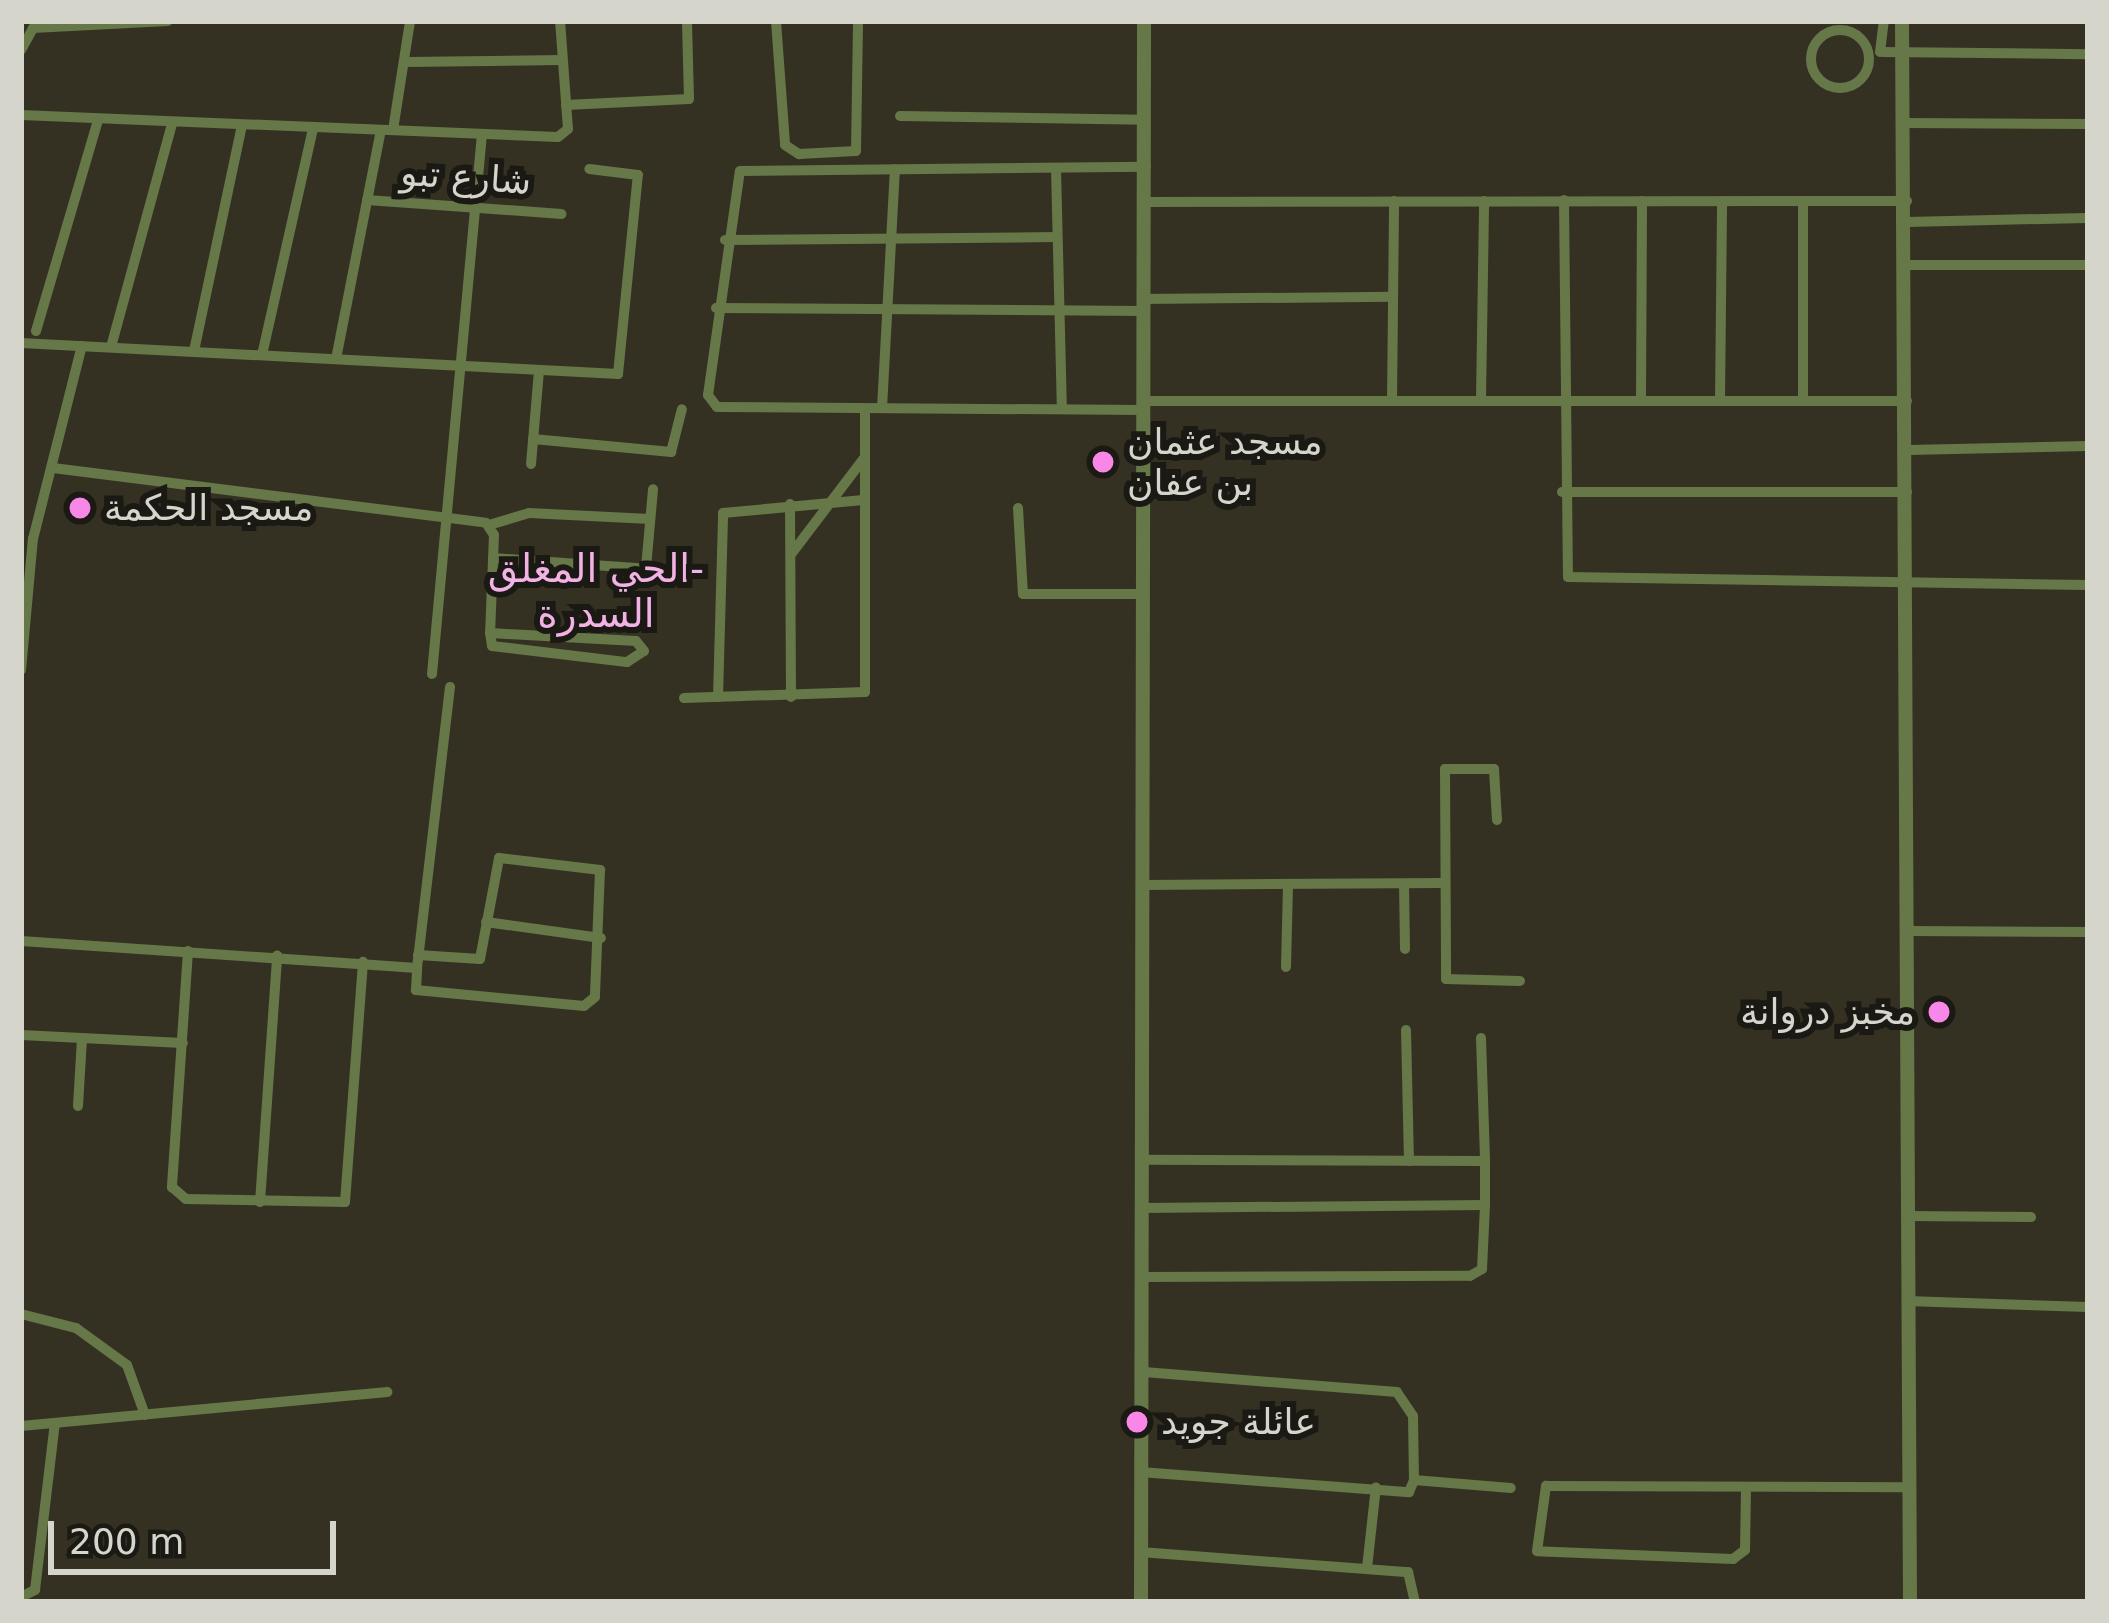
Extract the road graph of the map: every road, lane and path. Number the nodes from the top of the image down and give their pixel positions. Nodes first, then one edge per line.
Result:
1 (168, 21) edge
2 (410, 21) edge
3 (560, 21) edge
4 (687, 21) edge
5 (776, 21) edge
6 (858, 21) edge
7 (1142, 21) edge
8 (1884, 21) edge
9 (1902, 21) edge
10 (21, 50) edge
11 (1877, 52) junction
12 (1903, 53) junction
13 (2088, 54) edge
14 (562, 59) junction
15 (406, 62) junction
16 (566, 104) junction
17 (21, 116) edge
18 (900, 116) dead end
19 (98, 120) junction
20 (1145, 120) junction
21 (1904, 123) junction
22 (172, 124) junction
23 (2088, 124) edge
24 (242, 126) junction
25 (313, 128) junction
26 (387, 130) junction
27 (482, 134) junction
28 (1146, 167) junction
29 (1056, 168) junction
30 (896, 169) junction
31 (589, 170) dead end
32 (367, 200) junction
33 (1564, 200) junction
34 (1394, 201) junction
35 (1484, 201) junction
36 (1642, 201) junction
37 (1723, 201) junction
38 (1906, 201) junction
39 (1144, 202) junction
40 (1803, 202) junction
41 (473, 207) junction
42 (561, 214) dead end
43 (2087, 218) edge
44 (1907, 222) junction
45 (1057, 237) junction
46 (896, 238) junction
47 (725, 240) junction
48 (1908, 265) junction
49 (2088, 265) edge
50 (1393, 297) junction
51 (1142, 305) junction
52 (716, 308) junction
53 (896, 309) junction
54 (1059, 310) junction
55 (35, 331) dead end
56 (21, 343) edge
57 (82, 346) junction
58 (111, 347) junction
59 (194, 351) junction
60 (262, 355) junction
61 (336, 359) junction
62 (458, 364) junction
63 (539, 370) junction
64 (1481, 399) junction
65 (1564, 399) junction
66 (1641, 399) junction
67 (1392, 400) junction
68 (1720, 400) junction
69 (1803, 400) junction
70 (1908, 401) junction
71 (1143, 406) junction
72 (865, 408) junction
73 (882, 408) junction
74 (682, 409) dead end
75 (1062, 410) junction
76 (533, 439) junction
77 (2088, 446) edge
78 (1908, 450) junction
79 (864, 458) junction
80 (530, 464) dead end
81 (53, 467) junction
82 (653, 489) dead end
83 (1562, 492) junction
84 (1908, 492) junction
85 (863, 500) junction
86 (830, 502) junction
87 (790, 504) junction
88 (1018, 508) dead end
89 (443, 517) junction
90 (650, 519) junction
91 (489, 524) junction
92 (27, 538) edge
93 (790, 555) junction
94 (493, 558) junction
95 (646, 568) junction
96 (679, 571) dead end
97 (1908, 581) junction
98 (2088, 585) edge
99 (1143, 594) junction
100 (22, 619) edge
101 (490, 633) junction
102 (21, 670) edge
103 (432, 674) dead end
104 (450, 687) dead end
105 (718, 697) junction
106 (791, 697) junction
107 (684, 698) dead end
108 (1496, 820) dead end
109 (1404, 884) junction
110 (1443, 884) junction
111 (1143, 885) junction
112 (1288, 885) junction
113 (486, 922) junction
114 (1909, 931) junction
115 (2088, 932) edge
116 (601, 938) junction
117 (21, 941) edge
118 (1405, 949) dead end
119 (188, 951) junction
120 (277, 956) junction
121 (364, 962) junction
122 (418, 962) junction
123 (1286, 967) dead end
124 (1520, 981) dead end
125 (1406, 1030) dead end
126 (21, 1035) edge
127 (82, 1038) junction
128 (1481, 1038) dead end
129 (183, 1043) junction
130 (78, 1106) dead end
131 (1142, 1160) junction
132 (1409, 1160) junction
133 (1485, 1161) junction
134 (260, 1202) junction
135 (1485, 1205) junction
136 (1142, 1208) junction
137 (1907, 1216) junction
138 (2030, 1217) dead end
139 (1141, 1277) junction
140 (1907, 1301) junction
141 (2088, 1307) edge
142 (21, 1314) edge
143 (1141, 1372) junction
144 (387, 1392) dead end
145 (146, 1415) junction
146 (55, 1423) junction
147 (21, 1426) edge
148 (1140, 1472) junction
149 (1414, 1480) junction
150 (1376, 1487) junction
151 (1909, 1487) junction
152 (1511, 1488) dead end
153 (1746, 1488) junction
154 (1140, 1552) junction
155 (1367, 1568) junction
156 (21, 1597) edge
157 (1141, 1602) edge
158 (1415, 1602) edge
159 (1910, 1602) edge

1 - 10 street
2 - 15 street
3 - 14 street
4 - 16 street
5 - 6 street
7 - 20 street
8 - 11 street
9 - 12 street
11 - 11 street
11 - 12 street
12 - 13 street
12 - 21 street
14 - 15 street
14 - 16 street
15 - 26 street
16 - 27 street
17 - 19 street
18 - 20 street
19 - 22 street
19 - 55 street
20 - 28 street
21 - 23 street
21 - 38 street
22 - 24 street
22 - 58 street
24 - 25 street
24 - 59 street
25 - 26 street
25 - 60 street
26 - 27 street
26 - 32 street
27 - 41 street
28 - 29 street
28 - 39 street
29 - 30 street
29 - 45 street
30 - 46 street
30 - 47 street
31 - 63 street
32 - 41 street, شارع تبو
32 - 61 street
33 - 35 street
33 - 36 street
33 - 65 street
34 - 35 street
34 - 39 street
34 - 50 street
35 - 64 street
36 - 37 street
36 - 66 street
37 - 40 street
37 - 68 street
38 - 40 street
38 - 44 street
39 - 51 street
40 - 69 street
41 - 42 street, شارع تبو
41 - 62 street
43 - 44 street
44 - 48 street
45 - 46 street
45 - 54 street
46 - 47 street
46 - 53 street
47 - 52 street
48 - 49 street
48 - 70 street
50 - 51 street
50 - 67 street
51 - 54 street
51 - 71 street
52 - 53 street
52 - 72 street
53 - 54 street
53 - 73 street
54 - 75 street
56 - 57 street
57 - 58 street
57 - 81 street
58 - 59 street
59 - 60 street
60 - 61 street
61 - 62 street
62 - 63 street
62 - 89 street
63 - 76 street
64 - 65 street
64 - 67 street
65 - 66 street
65 - 83 street
66 - 68 street
67 - 71 street
68 - 69 street
69 - 70 street
70 - 78 street
71 - 75 street
71 - 99 street
72 - 73 street
72 - 79 street
73 - 75 street
74 - 76 street
76 - 80 street
77 - 78 street
78 - 84 street
79 - 85 street
79 - 86 street
81 - 89 street
81 - 92 street
82 - 90 street
83 - 84 street
83 - 97 street
84 - 97 street
85 - 86 street
85 - 106 street
86 - 87 street
86 - 93 street
87 - 93 street
87 - 105 street
88 - 99 street
89 - 91 street
89 - 103 street
90 - 91 street
90 - 95 street
91 - 94 street
92 - 100 street
93 - 106 street
94 - 95 street
94 - 101 street
95 - 96 street
97 - 98 street
97 - 114 street
99 - 111 street
100 - 102 street
101 - 101 street
104 - 122 street
105 - 106 street
105 - 107 street
108 - 110 street
109 - 110 street
109 - 112 street
109 - 118 street
110 - 124 street
111 - 112 street
111 - 131 street
112 - 123 street
113 - 116 street
113 - 116 street
113 - 122 street
114 - 115 street
114 - 137 street
116 - 122 street
117 - 119 street
119 - 120 street
119 - 129 street
120 - 121 street
120 - 134 street
121 - 122 street
121 - 134 street
125 - 132 street
126 - 127 street
127 - 129 street
127 - 130 street
128 - 133 street
129 - 134 street
131 - 132 street
131 - 136 street
132 - 133 street
133 - 135 street
135 - 136 street
135 - 139 street
136 - 139 street
137 - 138 street
137 - 140 street
139 - 143 street
140 - 141 street
140 - 151 street
142 - 145 street
143 - 148 street
143 - 149 street
144 - 145 street
145 - 146 street
146 - 147 street
146 - 156 street
148 - 150 street
148 - 154 street
149 - 150 street
149 - 152 street
150 - 155 street
151 - 153 street
151 - 159 street
153 - 153 street
154 - 155 street
154 - 157 street
155 - 158 street

